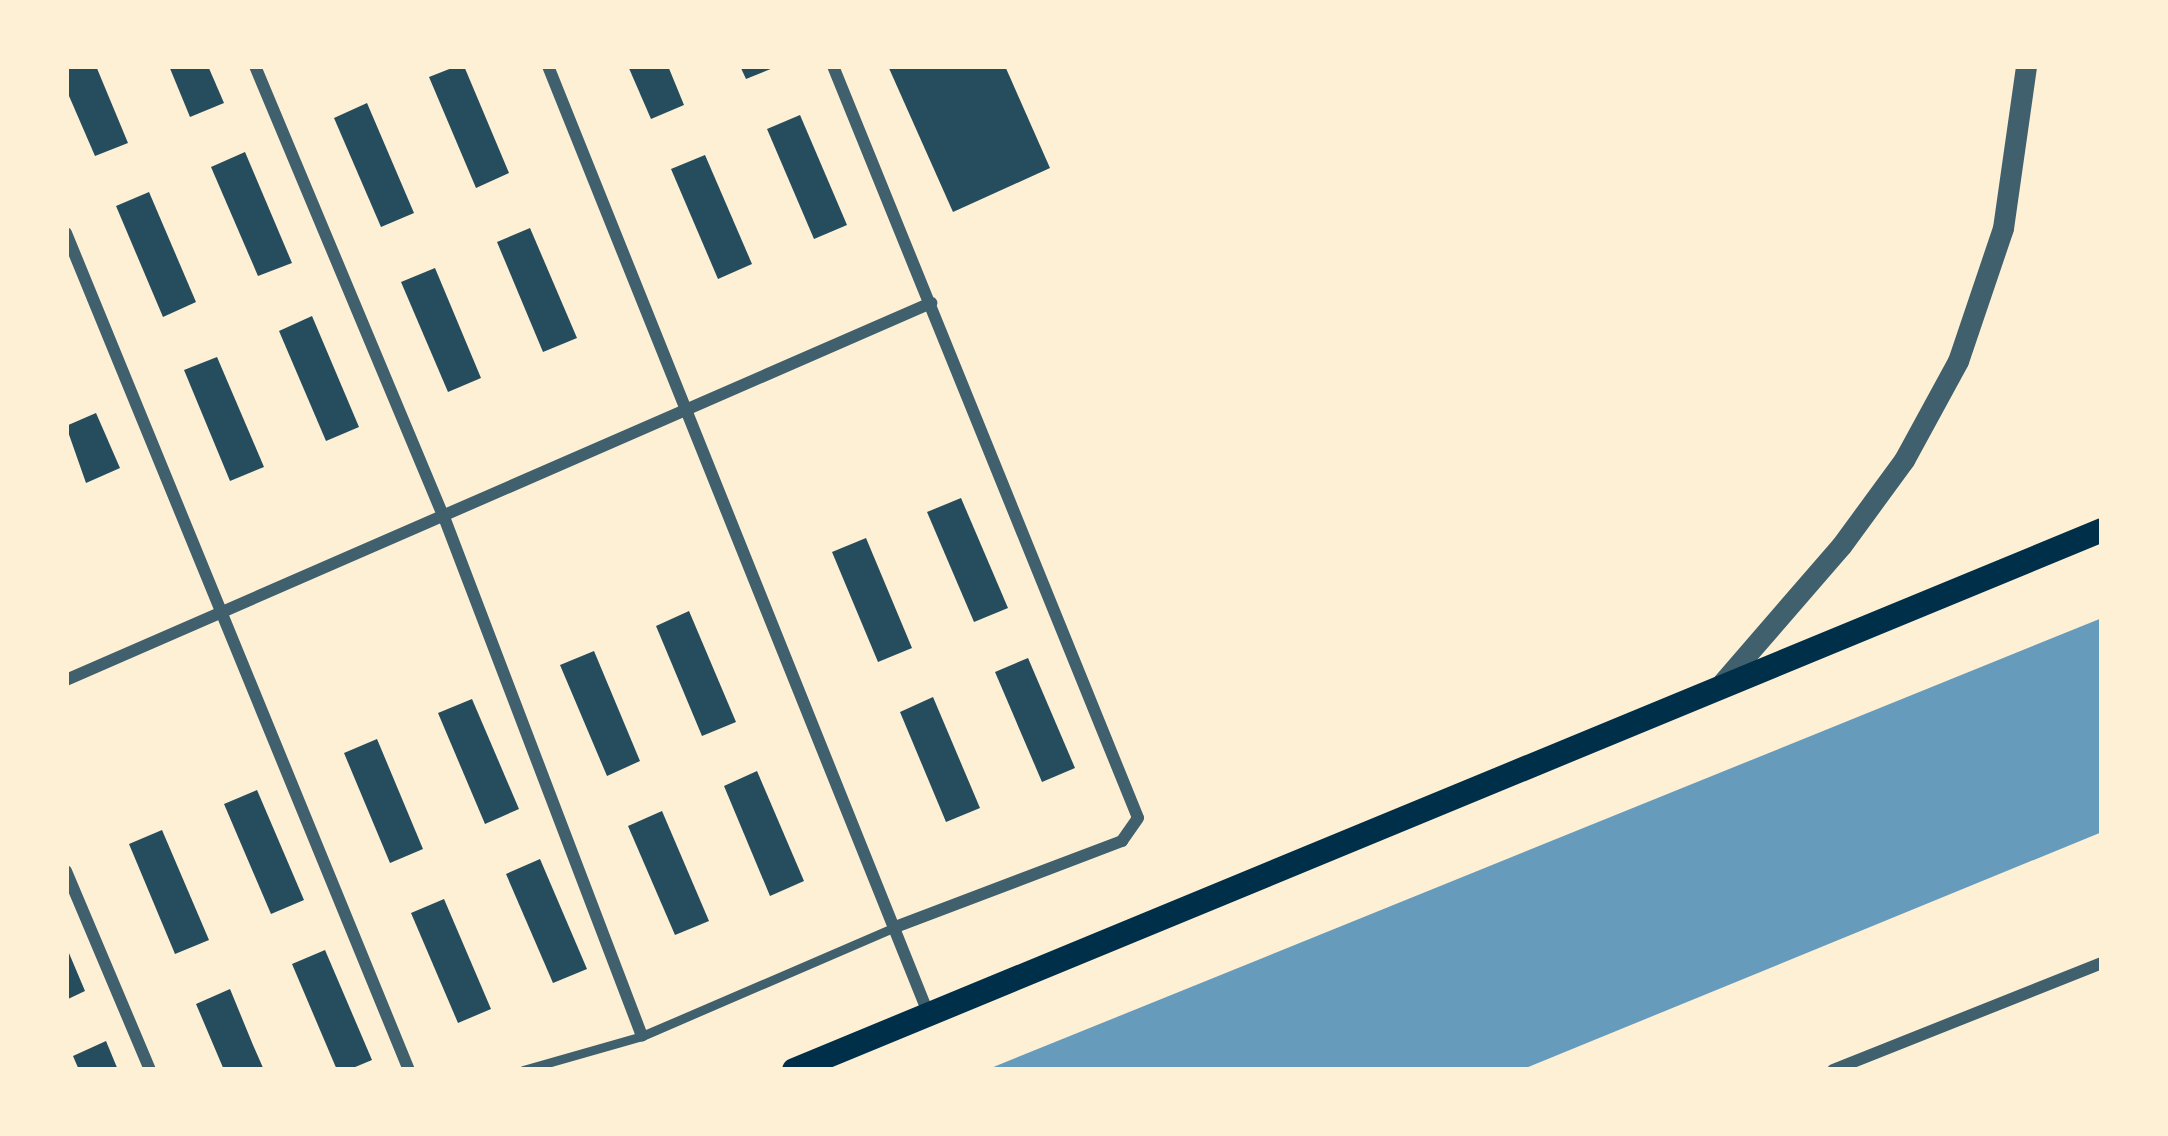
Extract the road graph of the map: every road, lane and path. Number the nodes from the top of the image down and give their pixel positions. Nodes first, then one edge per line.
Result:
1 (255, 66) edge
2 (548, 66) edge
3 (833, 66) edge
4 (2026, 66) edge
5 (66, 233) edge
6 (931, 303) junction
7 (691, 408) junction
8 (444, 517) junction
9 (2102, 530) edge
10 (225, 614) junction
11 (66, 680) edge
12 (1711, 696) junction
13 (66, 871) edge
14 (898, 926) junction
15 (2102, 963) edge
16 (929, 1015) junction
17 (642, 1036) junction
18 (150, 1070) edge
19 (409, 1070) edge
20 (523, 1070) edge
21 (794, 1070) edge
22 (1833, 1070) edge

1 - 8 street
2 - 7 street
3 - 6 street
4 - 12 street
5 - 10 street
6 - 7 street
6 - 14 street
7 - 8 street
7 - 14 street
8 - 10 street
8 - 17 street
9 - 12 main road
10 - 11 street
10 - 19 street
12 - 16 main road
13 - 18 street
14 - 16 street
14 - 17 lane
15 - 22 street
16 - 21 main road
17 - 20 lane

